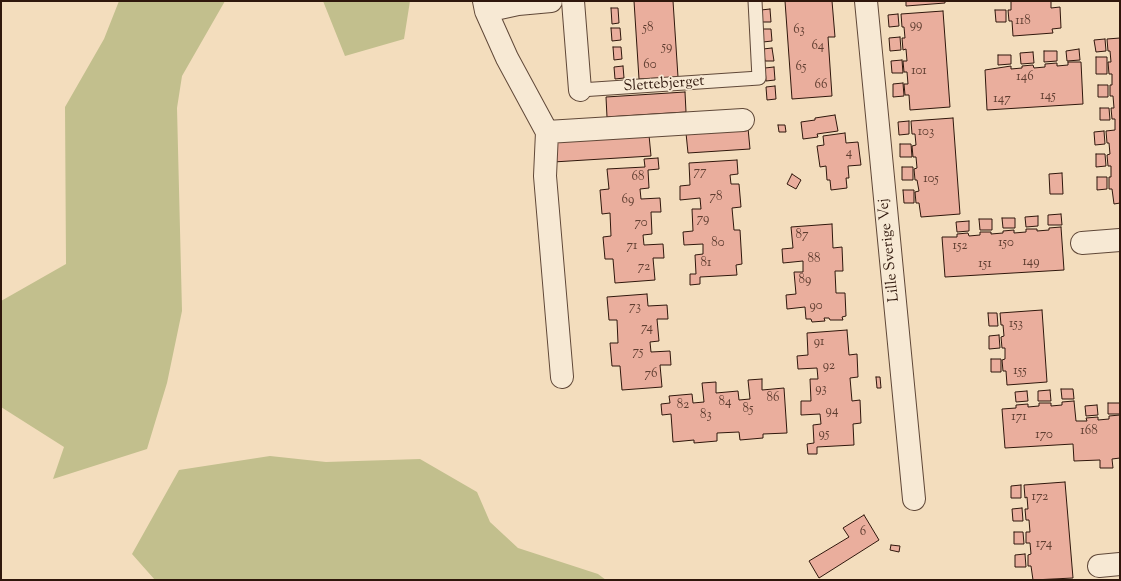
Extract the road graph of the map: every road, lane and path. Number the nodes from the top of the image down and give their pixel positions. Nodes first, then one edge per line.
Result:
1 (551, 1) edge
2 (573, 1) edge
3 (755, 1) edge
4 (866, 1) edge
5 (485, 6) edge
6 (580, 90) joint
7 (743, 120) dead end
8 (547, 132) junction
9 (1120, 240) edge
10 (1082, 243) dead end
11 (562, 377) dead end
12 (914, 499) dead end

1 - 5 street
2 - 6 street, Slettebjerget
3 - 6 lane, Slettebjerget
4 - 12 street, Lille Sverige Vej
5 - 8 street
7 - 8 street
8 - 11 street
9 - 10 street

